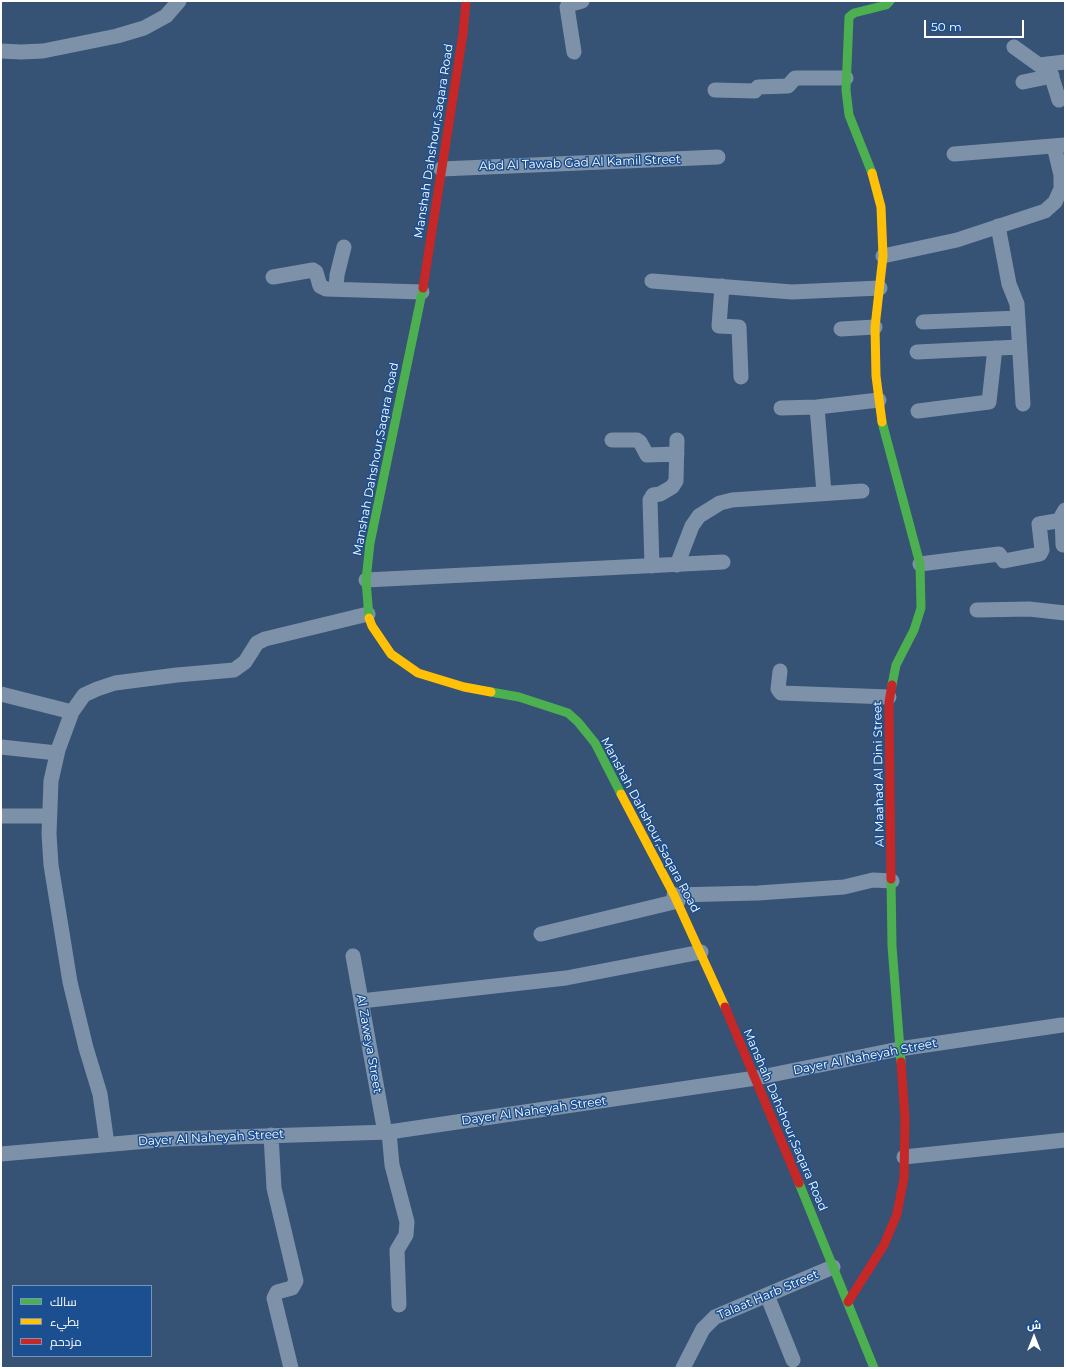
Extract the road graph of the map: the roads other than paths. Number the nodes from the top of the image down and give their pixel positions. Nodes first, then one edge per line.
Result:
1 (179, 1) edge
2 (466, 1) edge
3 (582, 1) edge
4 (890, 1) edge
5 (1, 51) edge
6 (1016, 51) dead end
7 (574, 52) dead end
8 (1065, 62) edge
9 (1050, 71) junction
10 (846, 78) junction
11 (1023, 82) dead end
12 (715, 90) dead end
13 (1059, 100) dead end
14 (1059, 145) edge
15 (954, 154) dead end
16 (718, 157) dead end
17 (441, 169) junction
18 (998, 226) junction
19 (344, 247) dead end
20 (883, 256) junction
21 (273, 277) dead end
22 (652, 281) dead end
23 (722, 286) junction
24 (880, 288) junction
25 (336, 289) junction
26 (422, 292) junction
27 (1018, 318) junction
28 (923, 322) dead end
29 (875, 327) junction
30 (841, 329) dead end
31 (1020, 347) junction
32 (995, 348) junction
33 (917, 352) dead end
34 (741, 377) dead end
35 (879, 400) junction
36 (1023, 404) dead end
37 (817, 407) junction
38 (781, 408) dead end
39 (918, 411) dead end
40 (612, 440) dead end
41 (862, 490) dead end
42 (824, 493) junction
43 (1064, 515) edge
44 (1063, 545) dead end
45 (724, 562) dead end
46 (920, 564) junction
47 (677, 565) junction
48 (652, 566) junction
49 (366, 580) junction
50 (977, 610) dead end
51 (1065, 613) edge
52 (368, 614) junction
53 (780, 670) dead end
54 (1, 694) edge
55 (890, 697) junction
56 (72, 712) junction
57 (1, 747) edge
58 (57, 753) junction
59 (1, 816) edge
60 (49, 816) junction
61 (892, 881) junction
62 (676, 898) junction
63 (541, 934) dead end
64 (701, 952) junction
65 (353, 956) dead end
66 (361, 1001) junction
67 (1062, 1025) dead end
68 (899, 1049) junction
69 (756, 1078) junction
70 (387, 1132) junction
71 (271, 1135) junction
72 (1065, 1140) edge
73 (108, 1144) junction
74 (1, 1154) edge
75 (904, 1157) junction
76 (833, 1267) junction
77 (767, 1295) junction
78 (848, 1302) junction
79 (399, 1305) dead end
80 (793, 1360) dead end
81 (291, 1368) edge
82 (683, 1368) edge
83 (874, 1368) edge

1 - 5 street
2 - 17 street, Manshah Dahshour,Saqara Road
3 - 7 street
4 - 10 street, Al Maahad Al Dini Street
6 - 9 street
8 - 9 street
9 - 11 street
9 - 13 street
10 - 12 street
10 - 20 street, Al Maahad Al Dini Street
14 - 15 street
14 - 18 street
16 - 17 street, Abd Al Tawab Gad Al Kamil Street
17 - 26 street, Manshah Dahshour,Saqara Road
18 - 20 street
18 - 27 street
19 - 25 street
20 - 24 street, Al Maahad Al Dini Street
21 - 25 street
22 - 23 street
23 - 24 street
23 - 34 street
24 - 29 street, Al Maahad Al Dini Street
25 - 26 street
26 - 49 street, Manshah Dahshour,Saqara Road
27 - 28 street
27 - 31 street
29 - 30 street
29 - 35 street, Al Maahad Al Dini Street
31 - 32 street
31 - 36 street
32 - 33 street
32 - 39 street
35 - 37 street
35 - 46 street, Al Maahad Al Dini Street
37 - 38 street
37 - 42 street
40 - 48 street
41 - 42 street
42 - 47 street
43 - 44 street
43 - 46 street
45 - 47 street
46 - 55 street, Al Maahad Al Dini Street
47 - 48 street
48 - 49 street
49 - 52 street, Manshah Dahshour,Saqara Road
50 - 51 street
52 - 56 street
52 - 62 street, Manshah Dahshour,Saqara Road
53 - 55 street
54 - 56 street
55 - 61 street, Al Maahad Al Dini Street
56 - 58 street
57 - 58 street
58 - 60 street
59 - 60 street
60 - 73 street
61 - 62 street
61 - 68 street, Al Maahad Al Dini Street
62 - 63 street
62 - 64 street, Manshah Dahshour,Saqara Road
64 - 66 street
64 - 69 street, Manshah Dahshour,Saqara Road
65 - 66 street, Al Zaweya Street
66 - 70 street, Al Zaweya Street
67 - 68 street, Dayer Al Naheyah Street
68 - 69 street, Dayer Al Naheyah Street
68 - 75 street, Al Maahad Al Dini Street
69 - 70 street, Dayer Al Naheyah Street
69 - 76 street, Manshah Dahshour,Saqara Road
70 - 71 street, Dayer Al Naheyah Street
70 - 79 street, Al Zaweya Street
71 - 73 street, Dayer Al Naheyah Street
71 - 81 street
72 - 75 street
73 - 74 street, Dayer Al Naheyah Street
75 - 78 street, Al Maahad Al Dini Street
76 - 77 street, Talaat Harb Street
76 - 78 street, Manshah Dahshour,Saqara Road
77 - 80 street
77 - 82 street, Talaat Harb Street
78 - 83 street, Manshah Dahshour,Saqara Road

